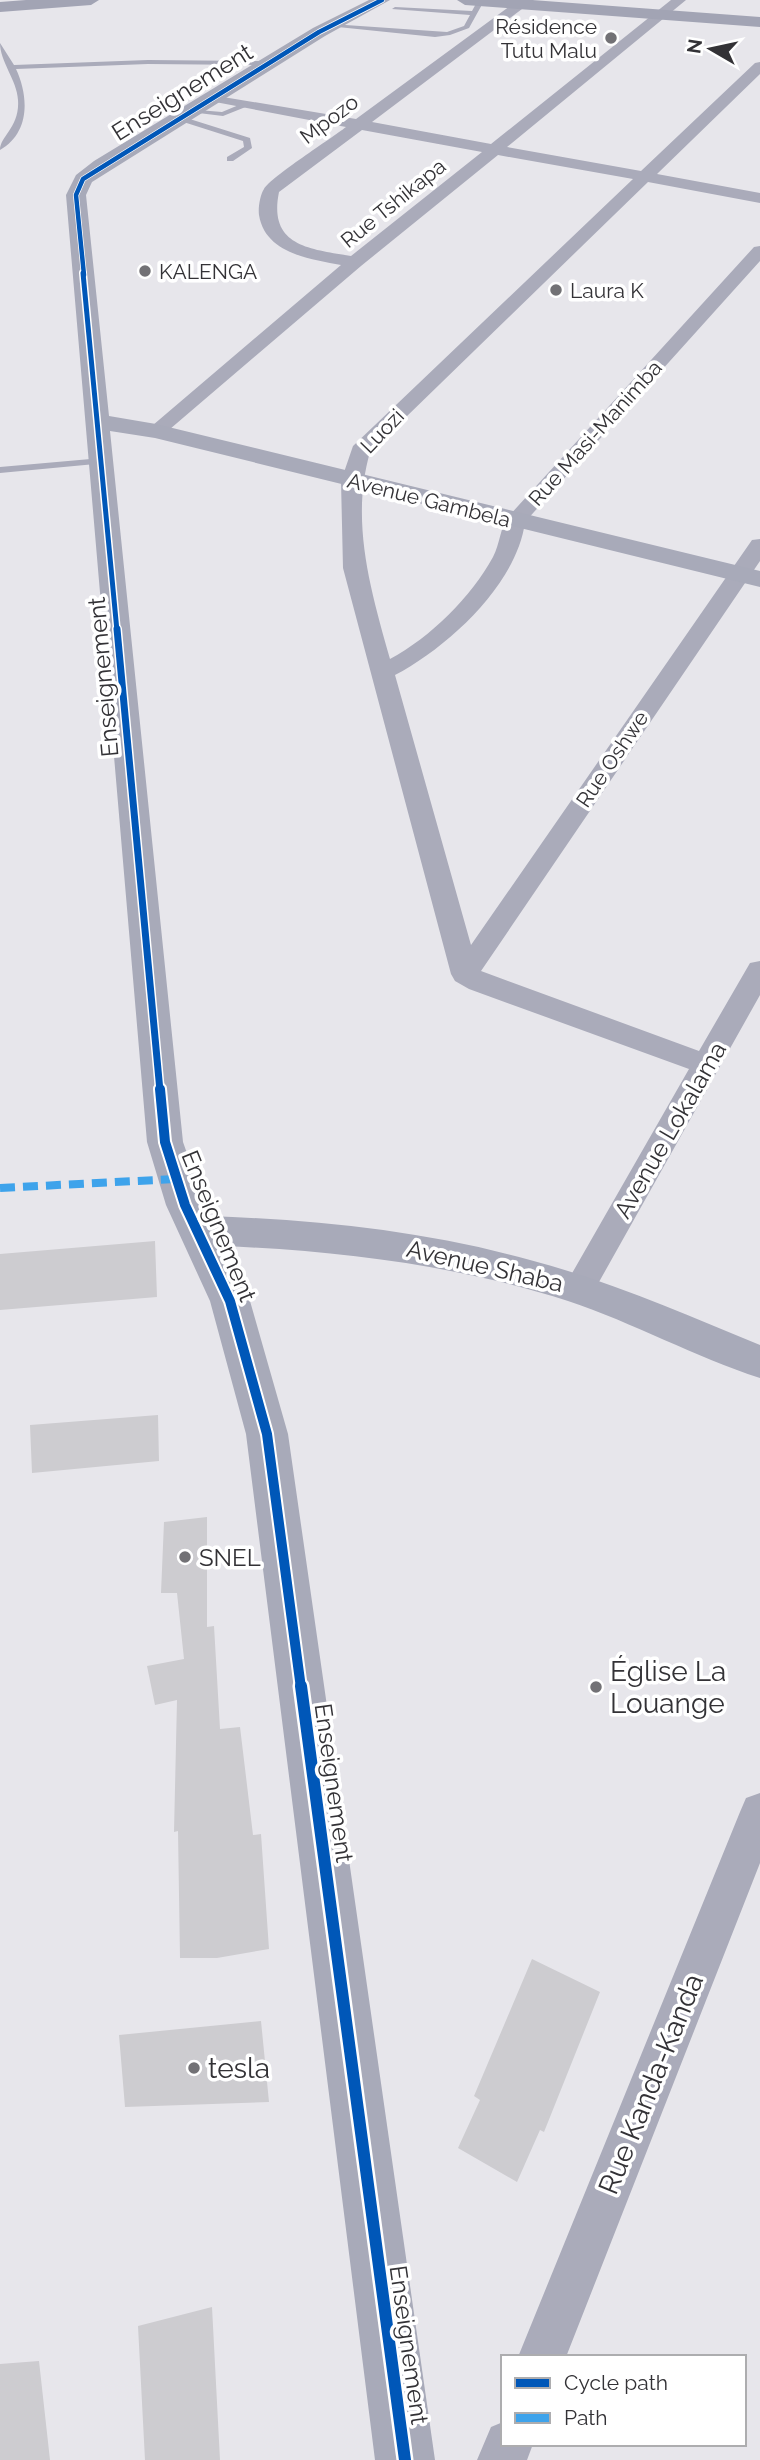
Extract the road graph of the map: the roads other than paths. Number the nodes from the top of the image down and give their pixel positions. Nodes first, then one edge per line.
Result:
1 (0, 0) edge
2 (5, 0) edge
3 (91, 0) edge
4 (402, 0) edge
5 (679, 0) edge
6 (55, 1) edge
7 (525, 2) edge
8 (474, 4) edge
9 (0, 7) edge
10 (388, 8) edge
11 (662, 15) junction
12 (326, 22) junction
13 (760, 22) edge
14 (380, 23) dead end
15 (372, 29) junction
16 (0, 45) edge
17 (266, 63) junction
18 (760, 66) edge
19 (13, 67) junction
20 (249, 104) junction
21 (191, 108) junction
22 (358, 124) junction
23 (0, 148) edge
24 (498, 149) junction
25 (230, 159) dead end
26 (648, 175) junction
27 (760, 198) edge
28 (760, 251) edge
29 (355, 262) junction
30 (99, 422) junction
31 (156, 431) junction
32 (102, 461) junction
33 (0, 470) edge
34 (351, 481) junction
35 (515, 521) junction
36 (760, 545) edge
37 (750, 576) edge
38 (382, 673) junction
39 (760, 970) edge
40 (465, 974) junction
41 (707, 1065) junction
42 (196, 1230) junction
43 (579, 1289) junction
44 (760, 1362) edge
45 (760, 1812) edge
46 (543, 2355) edge
47 (405, 2460) edge

1 - 2 main road
3 - 6 main road
4 - 10 lane
5 - 11 street, Rue Tshikapa
6 - 9 main road
7 - 8 main road
7 - 11 main road
7 - 22 street, Mpozo
8 - 10 lane
8 - 15 lane
10 - 12 street, Enseignement
11 - 13 main road
11 - 24 street, Rue Tshikapa
12 - 15 lane
12 - 17 street, Enseignement
14 - 15 lane
16 - 19 lane
17 - 19 lane
17 - 21 street, Enseignement
18 - 26 street, Luozi
19 - 23 lane
20 - 21 street
20 - 21 lane
20 - 22 street
21 - 25 lane
21 - 30 street, Enseignement
22 - 24 street
22 - 29 street, Mpozo
24 - 26 street
24 - 29 street, Rue Tshikapa
26 - 27 street
26 - 34 street, Luozi
28 - 35 street, Rue Masi-Manimba
29 - 31 street, Rue Tshikapa
30 - 31 street, Avenue Gambela
30 - 32 street, Enseignement
31 - 34 street, Avenue Gambela
32 - 33 lane
32 - 42 street, Enseignement
34 - 35 street, Avenue Gambela
34 - 38 street, Luozi
35 - 37 street, Avenue Gambela
35 - 38 street, Rue Masi-Manimba
36 - 37 street, Rue Oshwe
37 - 40 street, Rue Oshwe
38 - 40 street, Luozi
39 - 41 street, Avenue Lokalama
40 - 41 street
41 - 43 street, Avenue Lokalama
42 - 43 street, Avenue Shaba
42 - 47 street, Enseignement
43 - 44 street, Avenue Shaba
45 - 46 street, Rue Kanda-Kanda

